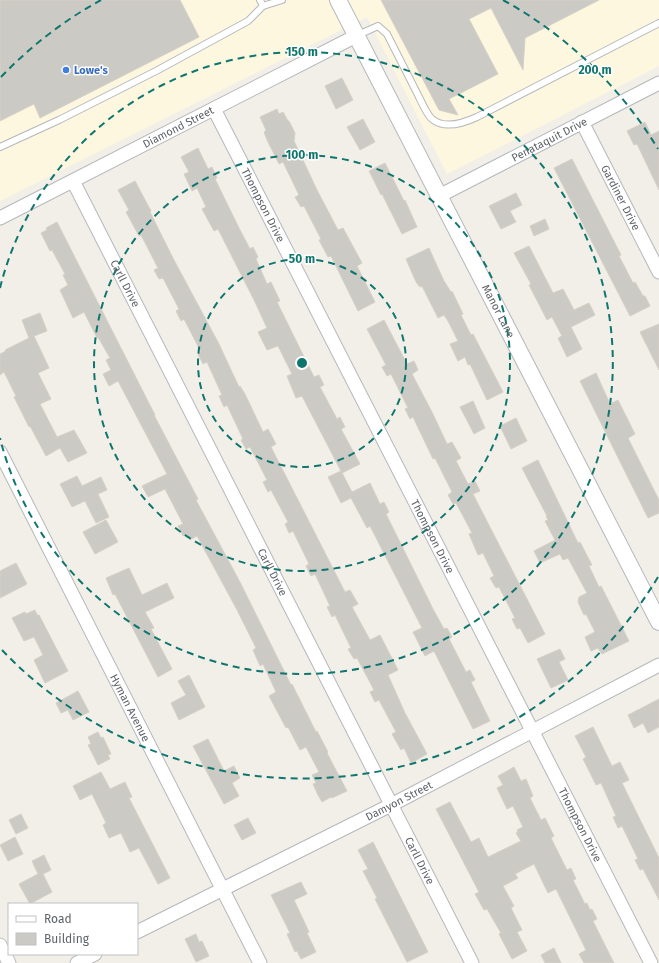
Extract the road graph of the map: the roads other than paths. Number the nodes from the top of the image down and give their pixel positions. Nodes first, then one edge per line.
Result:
1 (282, 0) edge
2 (338, 0) edge
3 (262, 3) edge
4 (659, 22) edge
5 (356, 36) junction
6 (659, 83) edge
7 (214, 109) junction
8 (582, 122) junction
9 (0, 147) edge
10 (73, 181) junction
11 (439, 196) junction
12 (0, 218) edge
13 (659, 272) edge
14 (0, 452) edge
15 (659, 622) edge
16 (659, 665) edge
17 (532, 731) junction
18 (391, 805) junction
19 (223, 888) junction
20 (138, 931) edge
21 (0, 945) edge
22 (93, 955) edge
23 (10, 963) edge
24 (77, 963) edge
25 (260, 963) edge
26 (472, 963) edge
27 (651, 963) edge

1 - 3 lane
2 - 5 street, Manor Lane
3 - 9 lane
4 - 5 lane
5 - 7 street, Diamond Street
5 - 11 street, Manor Lane
6 - 8 street, Penataquit Drive
7 - 10 street, Diamond Street
7 - 17 street, Thompson Drive
8 - 11 street, Penataquit Drive
8 - 13 street, Gardiner Drive
10 - 12 street, Diamond Street
10 - 18 street, Carll Drive
11 - 15 street, Manor Lane
14 - 19 street, Hyman Avenue
16 - 17 street, Damyon Street
17 - 18 street, Damyon Street
17 - 27 street, Thompson Drive
18 - 19 street, Damyon Street
18 - 26 street, Carll Drive
19 - 20 street, Damyon Street
19 - 25 street, Hyman Avenue
21 - 23 street
22 - 24 street

